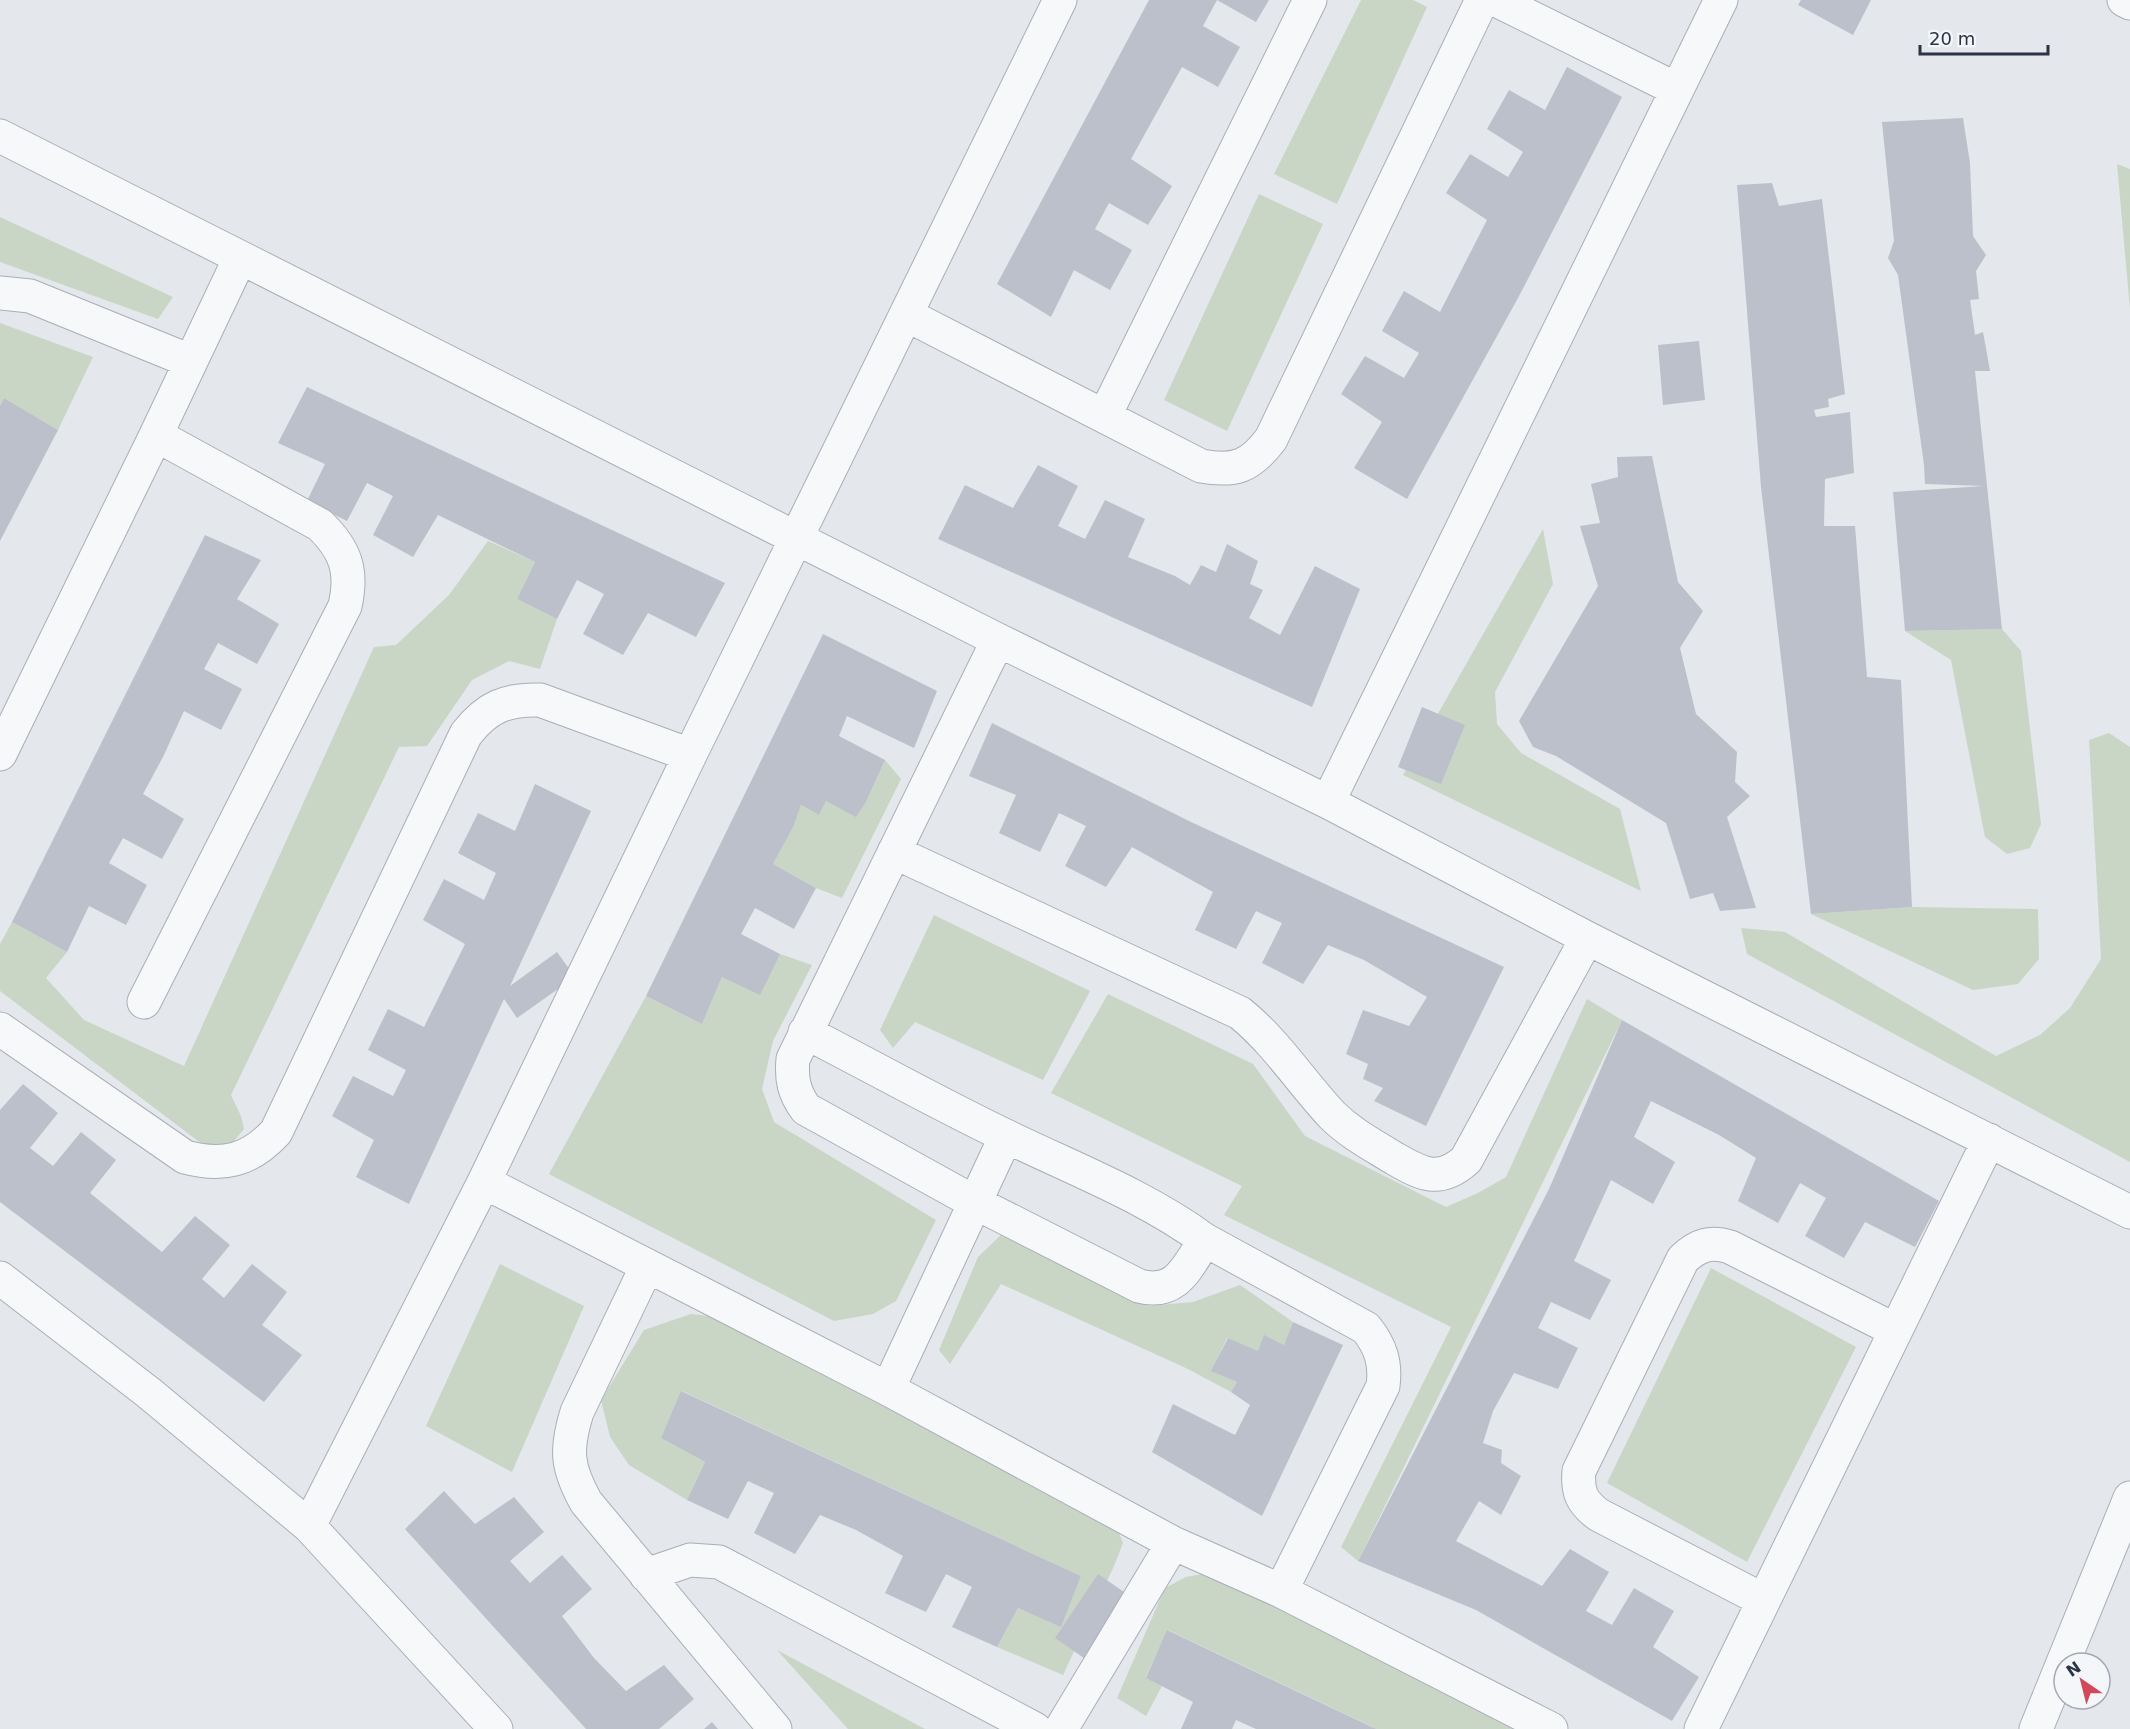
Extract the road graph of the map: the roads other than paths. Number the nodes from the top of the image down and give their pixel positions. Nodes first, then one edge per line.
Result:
1 (1060, 0) edge
2 (1310, 0) edge
3 (1482, 0) edge
4 (1496, 0) edge
5 (1721, 0) edge
6 (2124, 0) edge
7 (2130, 3) edge
8 (1676, 89) junction
9 (0, 136) edge
10 (240, 258) junction
11 (0, 293) edge
12 (907, 315) junction
13 (190, 362) junction
14 (1104, 415) junction
15 (156, 435) junction
16 (796, 539) junction
17 (998, 640) junction
18 (0, 754) edge
19 (690, 755) junction
20 (1328, 802) junction
21 (894, 852) junction
22 (1587, 938) junction
23 (144, 1002) dead end
24 (0, 1029) edge
25 (806, 1032) junction
26 (1006, 1136) junction
27 (1989, 1140) junction
28 (484, 1182) junction
29 (974, 1202) junction
30 (2130, 1212) edge
31 (1205, 1240) junction
32 (647, 1266) junction
33 (0, 1278) edge
34 (1895, 1330) junction
35 (888, 1389) junction
36 (2130, 1498) edge
37 (309, 1526) junction
38 (1173, 1543) junction
39 (646, 1575) junction
40 (1281, 1591) junction
41 (1763, 1600) junction
42 (496, 1729) edge
43 (774, 1729) edge
44 (1035, 1729) edge
45 (1061, 1729) edge
46 (1551, 1729) edge
47 (1701, 1729) edge
48 (2036, 1729) edge

1 - 12 street
2 - 14 street
3 - 14 street
4 - 8 street
5 - 8 street
6 - 7 street
8 - 20 street
9 - 10 street
10 - 13 street
10 - 16 street
11 - 13 street
12 - 14 street
12 - 16 street
13 - 15 street
15 - 18 street
15 - 23 street
16 - 17 street
16 - 19 street
17 - 20 street
17 - 21 street
19 - 24 street
19 - 28 street
20 - 22 street
21 - 22 street
21 - 25 street
22 - 27 street
25 - 26 street
25 - 29 street
26 - 29 street
26 - 31 street
27 - 30 street
27 - 34 street
28 - 32 street
28 - 37 street
29 - 31 street
29 - 35 street
31 - 40 street
32 - 35 street
32 - 39 street
33 - 37 street
34 - 41 street
34 - 41 street
35 - 38 street
36 - 48 street
37 - 42 street
38 - 40 street
38 - 45 street
39 - 43 street
39 - 44 street
40 - 46 street
41 - 47 street

